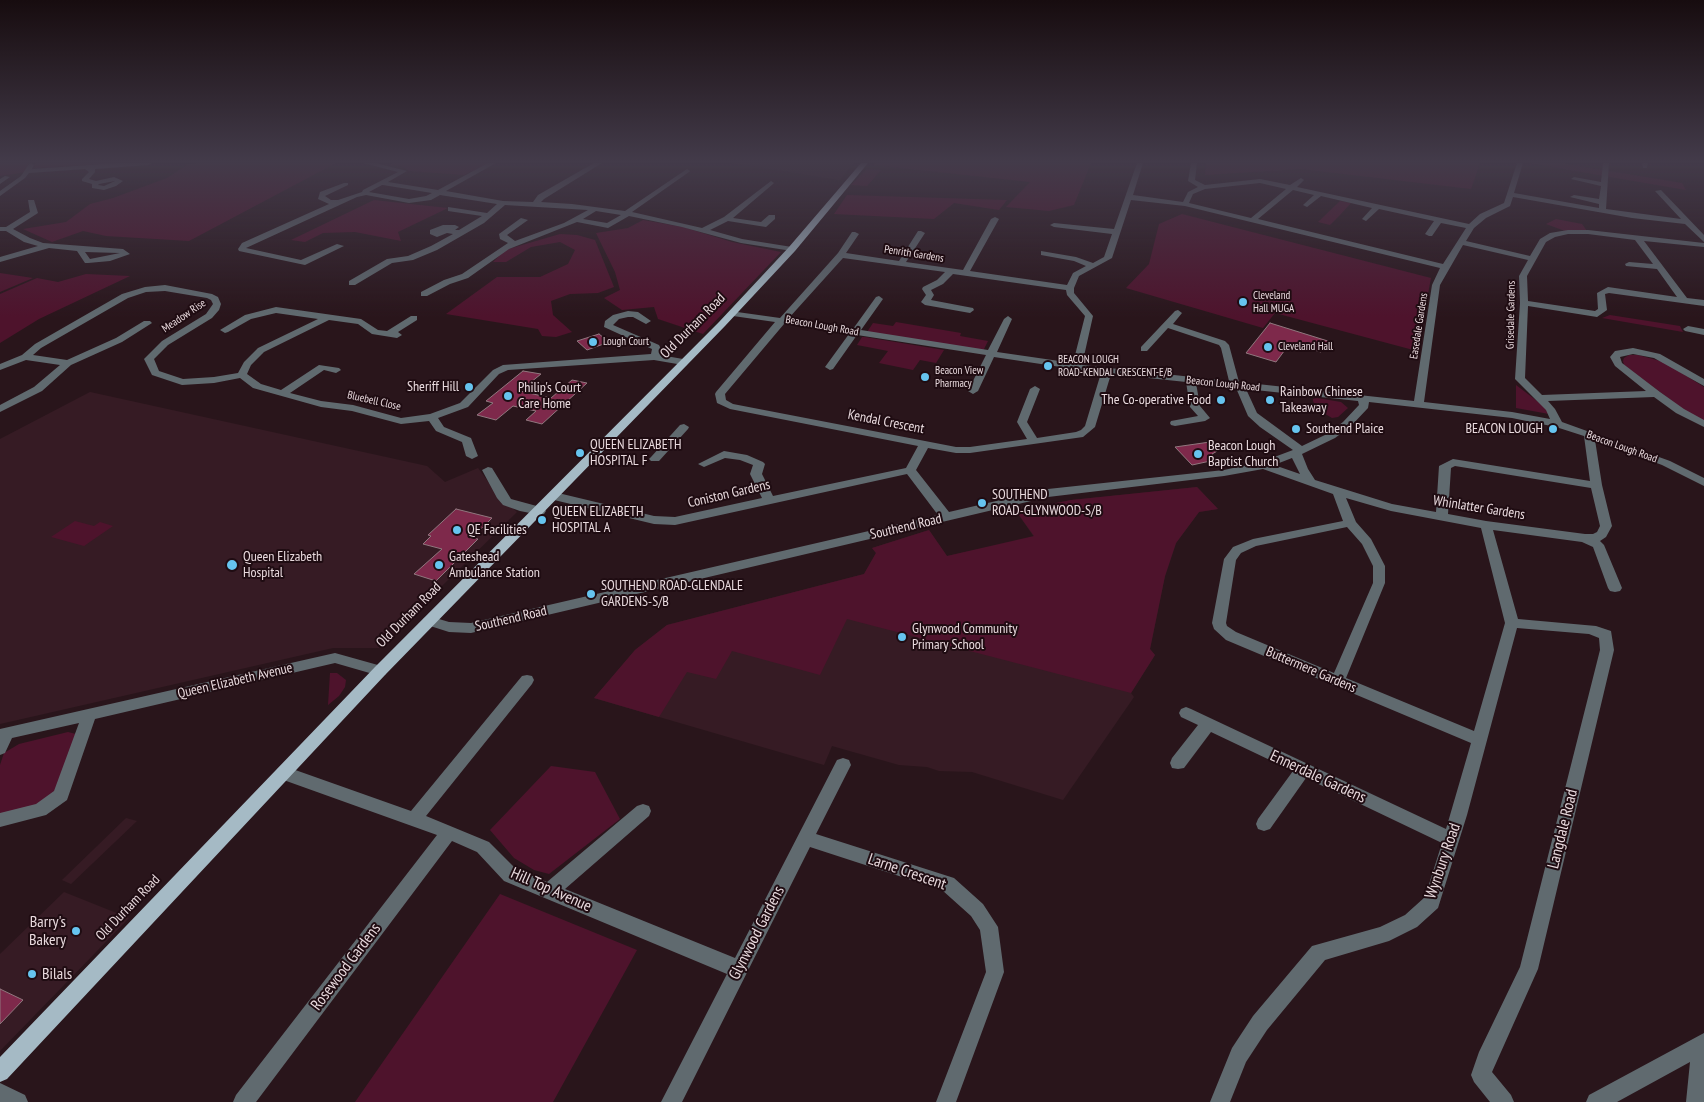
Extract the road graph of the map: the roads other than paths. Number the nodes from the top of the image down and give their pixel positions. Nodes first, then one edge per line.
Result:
1 (31, 214) edge
2 (312, 214) edge
3 (484, 214) edge
4 (586, 214) edge
5 (625, 214) edge
6 (634, 214) edge
7 (733, 214) edge
8 (821, 214) edge
9 (1123, 214) edge
10 (1229, 214) edge
11 (1260, 214) edge
12 (1370, 214) edge
13 (1414, 214) edge
14 (1486, 214) edge
15 (1628, 214) edge
16 (1680, 214) edge
17 (487, 215) joint
18 (772, 217) dead end
19 (727, 219) junction
20 (995, 219) dead end
21 (1366, 219) dead end
22 (524, 220) dead end
23 (576, 220) junction
24 (1253, 220) junction
25 (1439, 220) junction
26 (1687, 222) junction
27 (1054, 225) dead end
28 (1471, 226) junction
29 (4, 229) edge
30 (446, 231) dead end
31 (702, 231) junction
32 (1117, 232) junction
33 (461, 233) junction
34 (921, 233) dead end
35 (855, 234) dead end
36 (1428, 234) dead end
37 (1701, 234) edge
38 (1638, 238) junction
39 (1704, 240) edge
40 (1461, 242) junction
41 (515, 244) junction
42 (1704, 245) edge
43 (50, 246) junction
44 (340, 246) dead end
45 (792, 249) junction
46 (79, 250) junction
47 (1044, 253) dead end
48 (841, 255) junction
49 (1533, 259) junction
50 (0, 260) edge
51 (901, 264) junction
52 (1629, 264) dead end
53 (1093, 266) junction
54 (1444, 267) junction
55 (1660, 268) junction
56 (951, 272) junction
57 (965, 273) junction
58 (352, 283) dead end
59 (1070, 288) junction
60 (424, 294) dead end
61 (879, 299) dead end
62 (1685, 301) junction
63 (1524, 303) junction
64 (1704, 303) edge
65 (970, 310) dead end
66 (733, 312) junction
67 (1178, 313) dead end
68 (327, 318) junction
69 (414, 318) dead end
70 (1008, 319) dead end
71 (782, 320) junction
72 (646, 321) dead end
73 (147, 323) dead end
74 (1167, 325) junction
75 (1688, 329) dead end
76 (225, 330) dead end
77 (856, 332) junction
78 (1704, 332) edge
79 (1144, 349) dead end
80 (990, 354) junction
81 (25, 357) junction
82 (654, 357) junction
83 (683, 362) junction
84 (68, 363) junction
85 (0, 367) edge
86 (830, 367) dead end
87 (1077, 367) junction
88 (336, 370) dead end
89 (1107, 370) junction
90 (242, 375) junction
91 (1191, 380) junction
92 (1704, 383) edge
93 (1237, 386) junction
94 (1035, 389) dead end
95 (973, 391) dead end
96 (282, 394) junction
97 (1656, 394) junction
98 (1538, 398) junction
99 (1364, 399) junction
100 (1419, 404) junction
101 (0, 409) edge
102 (432, 416) junction
103 (1175, 422) dead end
104 (1558, 424) junction
105 (1704, 424) edge
106 (684, 427) dead end
107 (1589, 434) junction
108 (1033, 440) junction
109 (925, 444) junction
110 (1299, 452) junction
111 (472, 456) dead end
112 (656, 459) dead end
113 (704, 464) dead end
114 (1264, 465) junction
115 (488, 470) dead end
116 (910, 470) junction
117 (1311, 482) junction
118 (1704, 483) edge
119 (1596, 485) junction
120 (1338, 492) junction
121 (554, 496) junction
122 (769, 500) junction
123 (540, 511) junction
124 (946, 517) junction
125 (1442, 517) junction
126 (1350, 523) junction
127 (1486, 525) junction
128 (1585, 538) junction
129 (1615, 588) dead end
130 (429, 621) junction
131 (1512, 623) junction
132 (380, 671) junction
133 (527, 680) dead end
134 (1338, 681) junction
135 (1186, 713) dead end
136 (89, 715) junction
137 (1207, 725) junction
138 (3, 734) edge
139 (1479, 740) junction
140 (0, 749) edge
141 (1178, 763) dead end
142 (843, 765) dead end
143 (1303, 770) junction
144 (284, 773) junction
145 (643, 810) dead end
146 (414, 818) junction
147 (0, 820) edge
148 (1264, 824) dead end
149 (449, 832) junction
150 (805, 838) junction
151 (1451, 839) junction
152 (550, 891) junction
153 (738, 969) junction
154 (1703, 1043) edge
155 (0, 1072) edge
156 (0, 1093) edge
157 (18, 1102) edge
158 (243, 1102) edge
159 (671, 1102) edge
160 (946, 1102) edge
161 (1220, 1102) edge
162 (1504, 1102) edge
163 (1596, 1102) edge
164 (1696, 1102) edge

1 - 29 street
2 - 44 street
3 - 17 street
4 - 23 street
5 - 23 street
6 - 31 street
7 - 19 street
8 - 45 main road, Old Durham Road
9 - 32 street
10 - 24 street
11 - 24 street
12 - 21 street
13 - 25 street
14 - 28 street, Easedale Gardens
15 - 26 street
16 - 26 street
17 - 33 street
18 - 19 street
19 - 31 street
20 - 57 street
22 - 41 street
23 - 41 street
24 - 54 street
25 - 28 street
25 - 36 street
26 - 37 street
27 - 32 street
28 - 40 street, Easedale Gardens
29 - 43 street
30 - 33 street
31 - 45 street
32 - 53 street
33 - 58 street
34 - 51 street
35 - 48 street
37 - 39 street
38 - 42 street, Grisedale Gardens
38 - 49 street, Grisedale Gardens
38 - 55 street
40 - 49 street
40 - 54 street, Easedale Gardens
41 - 60 street
43 - 46 street
43 - 50 street
45 - 66 main road, Old Durham Road
46 - 46 street
47 - 53 street
48 - 51 street, Penrith Gardens
48 - 71 street
49 - 63 street, Grisedale Gardens
51 - 56 street, Penrith Gardens
52 - 55 street
53 - 59 street
54 - 100 street, Easedale Gardens
55 - 62 street
56 - 57 street, Penrith Gardens
56 - 65 street
57 - 59 street, Penrith Gardens
59 - 87 street
61 - 77 street
62 - 63 street
62 - 64 street
63 - 98 street, Grisedale Gardens
66 - 71 street, Beacon Lough Road
66 - 83 main road, Old Durham Road
67 - 74 street
68 - 69 street
68 - 76 street
68 - 90 street
70 - 80 street
71 - 77 street, Beacon Lough Road
71 - 109 street, Kendal Crescent
72 - 82 street
73 - 84 street
74 - 79 street
74 - 93 street
75 - 78 street
77 - 80 street, Beacon Lough Road
77 - 86 street
80 - 87 street, Beacon Lough Road
80 - 95 street
81 - 84 street
81 - 85 street, Meadow Rise
81 - 90 street, Meadow Rise
82 - 83 street, Bluebell Close
82 - 102 street, Bluebell Close
83 - 121 main road, Old Durham Road
84 - 101 street
87 - 89 street, Beacon Lough Road
88 - 96 street
89 - 91 street, Beacon Lough Road
89 - 108 street, Kendal Crescent
90 - 96 street, Bluebell Close
91 - 93 street, Beacon Lough Road
91 - 103 street
92 - 97 street
93 - 99 street, Beacon Lough Road
93 - 110 street
94 - 108 street
96 - 102 street, Bluebell Close
97 - 98 street
97 - 105 street
98 - 104 street, Grisedale Gardens
99 - 100 street, Beacon Lough Road
99 - 110 street, Southend Road
100 - 104 street, Beacon Lough Road
102 - 111 street
104 - 107 street, Beacon Lough Road
106 - 112 street
107 - 118 street, Beacon Lough Road
107 - 119 street
108 - 109 street, Kendal Crescent
109 - 116 street
110 - 114 street, Southend Road
110 - 117 street
113 - 122 street
114 - 117 street, Whinlatter Gardens
114 - 124 street, Southend Road
115 - 123 street
116 - 122 street, Coniston Gardens
116 - 124 street
117 - 120 street, Whinlatter Gardens
119 - 125 street
119 - 128 street
120 - 125 street, Whinlatter Gardens
120 - 126 street
121 - 122 street, Coniston Gardens
121 - 123 main road, Old Durham Road
123 - 130 main road, Old Durham Road
124 - 130 street, Southend Road
125 - 127 street, Whinlatter Gardens
126 - 134 street
126 - 134 street, Buttermere Gardens
127 - 128 street, Whinlatter Gardens
127 - 131 street
128 - 129 street
130 - 132 main road, Old Durham Road
131 - 139 street, Wynbury Road
131 - 162 street, Langdale Road
132 - 136 street, Queen Elizabeth Avenue
132 - 144 main road, Old Durham Road
133 - 146 street
134 - 139 street, Buttermere Gardens
135 - 137 street, Ennerdale Gardens
136 - 138 street, Queen Elizabeth Avenue
136 - 147 street
137 - 141 street
137 - 143 street, Ennerdale Gardens
138 - 140 street, Queen Elizabeth Avenue
139 - 151 street, Wynbury Road
142 - 150 street, Glynwood Gardens
143 - 148 street
143 - 151 street, Ennerdale Gardens
144 - 146 street, Hill Top Avenue
144 - 155 main road, Old Durham Road
145 - 152 street
146 - 149 street, Hill Top Avenue
149 - 152 street, Hill Top Avenue
149 - 158 street, Rosewood Gardens
150 - 153 street, Glynwood Gardens
150 - 160 street, Larne Crescent
151 - 161 street, Wynbury Road
152 - 153 street, Hill Top Avenue
153 - 159 street, Glynwood Gardens
154 - 163 street
154 - 164 street
156 - 157 street

